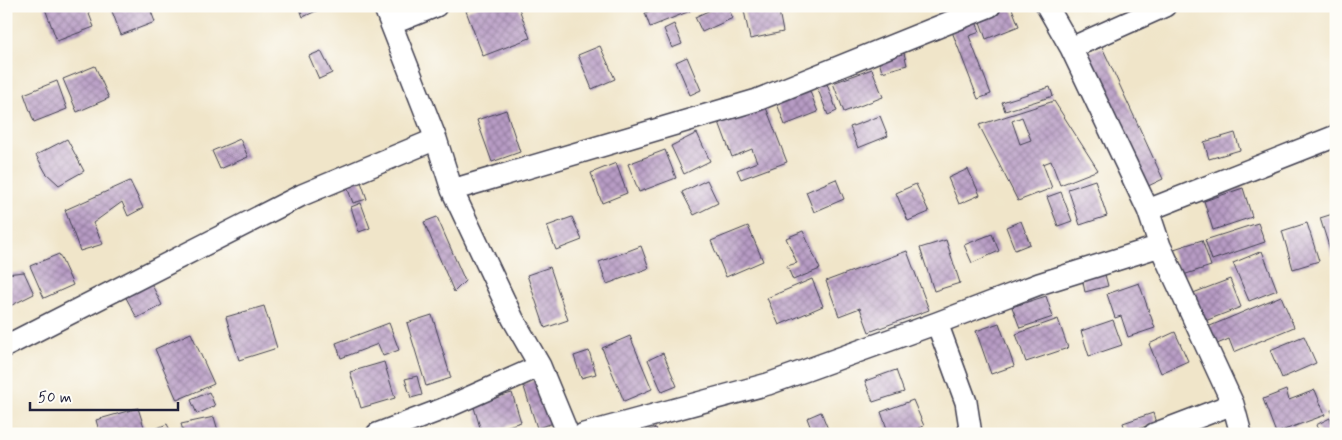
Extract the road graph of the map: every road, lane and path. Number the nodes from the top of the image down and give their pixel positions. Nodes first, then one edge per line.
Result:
1 (436, 6) edge
2 (990, 6) edge
3 (1047, 6) edge
4 (1165, 6) edge
5 (388, 15) edge
6 (1071, 48) junction
7 (1336, 136) edge
8 (436, 139) junction
9 (452, 190) junction
10 (1148, 210) junction
11 (1160, 246) junction
12 (938, 324) junction
13 (6, 346) edge
14 (540, 366) junction
15 (1232, 404) junction
16 (970, 432) edge
17 (377, 434) edge
18 (568, 434) edge
19 (584, 434) edge
20 (1154, 434) edge
21 (1241, 434) edge

1 - 5 street
2 - 9 street
3 - 6 street
4 - 6 street
5 - 8 street
6 - 10 street
7 - 10 street
8 - 9 street
8 - 13 street
9 - 14 street
10 - 11 street
11 - 12 street
11 - 15 street
12 - 16 street
12 - 19 street
14 - 17 street
14 - 18 street
15 - 20 street
15 - 21 street

